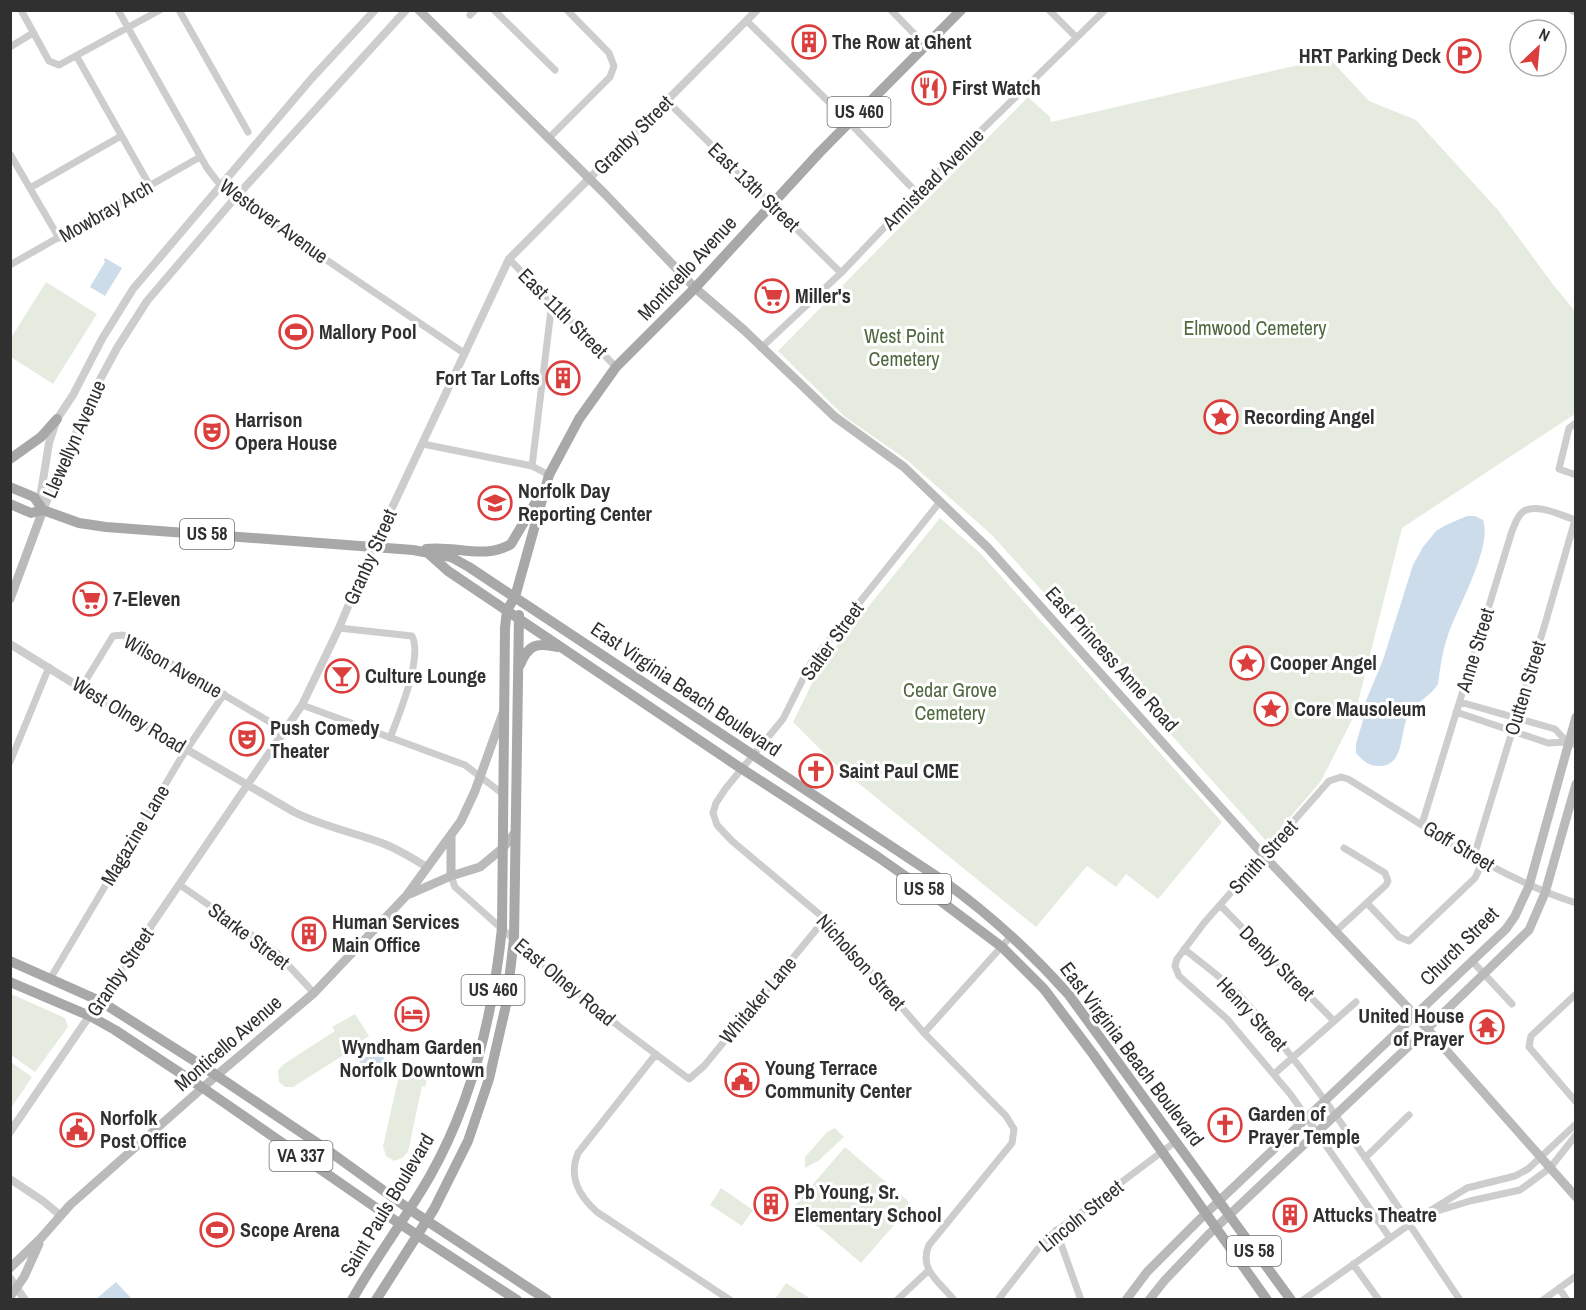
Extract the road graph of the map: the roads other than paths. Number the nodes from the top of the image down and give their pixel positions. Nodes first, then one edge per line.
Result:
1 (21, 10) edge
2 (118, 10) edge
3 (160, 10) edge
4 (179, 10) edge
5 (375, 10) edge
6 (406, 10) edge
7 (419, 10) edge
8 (494, 10) edge
9 (567, 10) edge
10 (757, 10) edge
11 (891, 10) edge
12 (961, 10) edge
13 (1049, 10) edge
14 (1105, 10) edge
15 (747, 21) junction
16 (128, 28) junction
17 (33, 33) junction
18 (1076, 37) junction
19 (10, 46) edge
20 (926, 46) junction
21 (77, 57) junction
22 (555, 70) dead end
23 (667, 101) junction
24 (849, 122) junction
25 (248, 132) dead end
26 (121, 136) junction
27 (548, 139) junction
28 (10, 154) edge
29 (200, 157) junction
30 (589, 179) junction
31 (220, 185) junction
32 (150, 186) junction
33 (30, 188) junction
34 (917, 194) junction
35 (235, 198) junction
36 (772, 204) junction
37 (59, 238) junction
38 (510, 260) junction
39 (10, 265) edge
40 (841, 273) junction
41 (695, 288) junction
42 (552, 302) junction
43 (761, 348) junction
44 (464, 353) junction
45 (616, 367) junction
46 (57, 419) junction
47 (1575, 423) edge
48 (423, 444) junction
49 (10, 459) edge
50 (532, 466) junction
51 (549, 475) junction
52 (1575, 475) edge
53 (10, 487) edge
54 (545, 487) junction
55 (939, 503) junction
56 (10, 504) edge
57 (43, 510) junction
58 (1575, 520) edge
59 (374, 547) junction
60 (413, 550) junction
61 (429, 554) junction
62 (515, 597) junction
63 (10, 599) edge
64 (507, 610) junction
65 (520, 619) junction
66 (339, 628) junction
67 (10, 644) edge
68 (563, 648) junction
69 (49, 667) junction
70 (518, 670) junction
71 (81, 688) junction
72 (224, 694) junction
73 (1460, 702) junction
74 (302, 705) junction
75 (1456, 712) junction
76 (503, 713) junction
77 (1515, 717) junction
78 (1575, 717) edge
79 (1512, 730) junction
80 (285, 731) junction
81 (390, 738) junction
82 (1571, 744) edge
83 (187, 750) junction
84 (754, 756) junction
85 (10, 762) edge
86 (743, 770) junction
87 (480, 776) junction
88 (1348, 779) joint
89 (1575, 784) edge
90 (249, 785) junction
91 (503, 794) junction
92 (713, 813) joint
93 (1422, 824) junction
94 (514, 834) junction
95 (451, 836) junction
96 (886, 843) junction
97 (503, 848) junction
98 (1344, 848) dead end
99 (1264, 856) junction
100 (1474, 856) junction
101 (878, 857) junction
102 (1484, 861) junction
103 (427, 867) junction
104 (451, 876) junction
105 (180, 885) junction
106 (1529, 886) junction
107 (1545, 893) junction
108 (408, 895) junction
109 (1367, 903) junction
110 (1575, 903) edge
111 (1220, 905) junction
112 (825, 919) junction
113 (502, 928) junction
114 (1335, 932) junction
115 (1012, 935) junction
116 (514, 939) junction
117 (1002, 947) junction
118 (1184, 949) junction
119 (10, 961) edge
120 (1472, 961) junction
121 (1484, 975) junction
122 (50, 979) junction
123 (10, 982) edge
124 (314, 993) junction
125 (1575, 994) edge
126 (100, 1001) junction
127 (1356, 1002) dead end
128 (1512, 1004) dead end
129 (1415, 1015) junction
130 (90, 1016) junction
131 (1334, 1021) junction
132 (1427, 1029) junction
133 (924, 1033) junction
134 (656, 1054) junction
135 (1294, 1059) junction
136 (1274, 1074) junction
137 (217, 1075) junction
138 (689, 1079) joint
139 (203, 1088) junction
140 (1325, 1101) junction
141 (1575, 1102) edge
142 (1156, 1115) junction
143 (1409, 1115) dead end
144 (1335, 1116) junction
145 (1308, 1117) junction
146 (1143, 1124) junction
147 (1575, 1124) edge
148 (10, 1132) edge
149 (1318, 1132) junction
150 (1575, 1134) edge
151 (1175, 1142) junction
152 (1163, 1152) junction
153 (1541, 1157) junction
154 (1365, 1158) junction
155 (1550, 1168) junction
156 (10, 1179) edge
157 (1575, 1197) edge
158 (1218, 1202) junction
159 (410, 1209) junction
160 (1207, 1213) junction
161 (60, 1215) junction
162 (1229, 1217) junction
163 (1420, 1217) junction
164 (427, 1220) junction
165 (399, 1224) junction
166 (1409, 1226) junction
167 (1217, 1228) junction
168 (1056, 1230) junction
169 (417, 1235) junction
170 (41, 1238) junction
171 (1390, 1238) junction
172 (1353, 1264) junction
173 (10, 1268) edge
174 (928, 1271) junction
175 (1575, 1276) edge
176 (10, 1278) edge
177 (1559, 1288) junction
178 (12, 1296) edge
179 (25, 1299) edge
180 (352, 1299) edge
181 (376, 1299) edge
182 (517, 1299) edge
183 (547, 1299) edge
184 (730, 1299) edge
185 (897, 1299) edge
186 (954, 1299) edge
187 (998, 1299) edge
188 (1081, 1299) edge
189 (1126, 1299) edge
190 (1149, 1299) edge
191 (1267, 1299) edge
192 (1291, 1299) edge
193 (1303, 1299) edge
194 (1379, 1299) edge
195 (1460, 1299) edge
196 (1543, 1299) edge
197 (1567, 1299) edge

1 - 17 street
2 - 16 street, Westover Avenue
3 - 16 street
4 - 25 street
5 - 31 street, Llewellyn Avenue
6 - 35 street, Llewellyn Avenue
7 - 27 main road, East Princess Anne Road
8 - 22 street
9 - 27 street
10 - 15 street, Granby Street
11 - 20 street
12 - 20 main road, Monticello Avenue / US 460
13 - 18 street
14 - 18 street, Armistead Avenue
15 - 23 street, Granby Street
15 - 24 street
16 - 21 street
16 - 29 street, Westover Avenue
17 - 19 street
17 - 21 street
18 - 34 street, Armistead Avenue
20 - 24 main road, Monticello Avenue / US 460
21 - 26 street
23 - 30 street, Granby Street
23 - 36 street, East 13th Street
24 - 34 street
24 - 36 main road, Monticello Avenue / US 460
26 - 32 street
26 - 33 street
27 - 30 main road, East Princess Anne Road
28 - 33 street
29 - 31 street, Westover Avenue
29 - 32 street, Mowbray Arch
30 - 38 street, Granby Street
30 - 41 main road, East Princess Anne Road
31 - 35 street, Westover Avenue
31 - 46 street, Llewellyn Avenue
32 - 37 street, Mowbray Arch
33 - 37 street
34 - 40 street, Armistead Avenue
35 - 44 street, Westover Avenue
35 - 57 street, Llewellyn Avenue
36 - 40 street, East 13th Street
36 - 41 main road, Monticello Avenue / US 460
37 - 39 street, Mowbray Arch
38 - 42 street, East 11th Street
38 - 44 street, Granby Street
40 - 43 street, Armistead Avenue
41 - 43 main road, East Princess Anne Road
41 - 45 main road, Monticello Avenue / US 460
42 - 45 street, East 11th Street
42 - 50 street
43 - 55 main road, East Princess Anne Road
44 - 48 street, Granby Street
45 - 51 main road, Monticello Avenue / US 460
46 - 49 main road
46 - 57 street, Llewellyn Avenue
47 - 52 street
48 - 50 street
48 - 59 street, Granby Street
50 - 51 street
51 - 54 main road, Monticello Avenue / US 460
53 - 57 main road, US 58
54 - 60 main road
54 - 62 main road, Monticello Avenue / US 460
55 - 84 street, Salter Street
55 - 99 main road, East Princess Anne Road
56 - 57 main road, US 58
57 - 59 main road, US 58
57 - 63 main road
58 - 73 street, Anne Street
58 - 77 street, Outten Street
59 - 60 main road, East Virginia Beach Boulevard / US 58
59 - 66 street, Granby Street
60 - 61 main road, East Virginia Beach Boulevard / US 58
61 - 62 main road, East Virginia Beach Boulevard / US 58
61 - 64 main road, East Virginia Beach Boulevard / US 58
62 - 64 main road, Monticello Avenue / US 460
62 - 65 main road, Monticello Avenue / US 460
62 - 84 main road, East Virginia Beach Boulevard / US 58
64 - 65 main road, East Virginia Beach Boulevard / US 58
64 - 76 main road, Monticello Avenue / US 460
65 - 68 main road, East Virginia Beach Boulevard / US 58
65 - 70 main road, Monticello Avenue / US 460
66 - 74 street, Granby Street
66 - 81 street
67 - 69 street, West Olney Road
68 - 70 main road
68 - 86 main road, East Virginia Beach Boulevard / US 58
69 - 71 street, West Olney Road
69 - 85 street
70 - 94 main road, Monticello Avenue / US 460
71 - 72 street, Wilson Avenue
71 - 83 street, West Olney Road
72 - 80 street, Wilson Avenue
72 - 83 street, Magazine Lane
73 - 75 street, Anne Street
73 - 77 street
74 - 80 street, Granby Street
74 - 81 street
75 - 79 street
75 - 93 street, Anne Street
76 - 87 main road, Monticello Avenue
76 - 91 main road, Monticello Avenue / US 460
77 - 79 street, Outten Street
77 - 82 street
78 - 82 main road, Church Street
79 - 82 street
79 - 100 street, Outten Street
80 - 90 street, Granby Street
81 - 87 street
82 - 106 main road, Church Street
83 - 90 street, West Olney Road
83 - 122 street, Magazine Lane
84 - 86 street, Salter Street
84 - 96 main road, East Virginia Beach Boulevard / US 58
86 - 92 street, Salter Street
86 - 101 main road, East Virginia Beach Boulevard / US 58
87 - 91 street
87 - 95 main road, Monticello Avenue
88 - 93 street, Goff Street
88 - 99 street, Smith Street
89 - 107 main road, Church Street
90 - 103 street
90 - 105 street, Granby Street
91 - 97 main road, Monticello Avenue / US 460
92 - 112 street, Nicholson Street
93 - 100 street, Goff Street
94 - 97 main road, Monticello Avenue
94 - 116 main road, Saint Pauls Boulevard / US 460
95 - 103 main road, Monticello Avenue
95 - 104 main road
96 - 101 main road
96 - 115 main road, East Virginia Beach Boulevard / US 58
97 - 104 main road, Monticello Avenue
97 - 113 main road, Saint Pauls Boulevard / US 460
98 - 109 street
99 - 111 street, Smith Street
99 - 114 main road, East Princess Anne Road
100 - 102 street, Goff Street
101 - 117 main road, East Virginia Beach Boulevard / US 58
102 - 106 street, Goff Street
102 - 109 street
103 - 108 main road, Monticello Avenue
104 - 108 main road, Monticello Avenue
104 - 113 street, East Olney Road
105 - 124 street, Starke Street
105 - 126 street, Granby Street
106 - 107 street, Goff Street
106 - 120 main road, Church Street
107 - 110 street, Goff Street
107 - 121 main road, Church Street
108 - 124 main road, Monticello Avenue
109 - 114 street
111 - 118 street, Smith Street
111 - 131 street, Denby Street
112 - 133 street, Nicholson Street
112 - 138 street, Whitaker Lane
113 - 116 street, East Olney Road
113 - 159 main road, Saint Pauls Boulevard / US 460
114 - 129 main road, East Princess Anne Road
115 - 117 street
115 - 142 main road, East Virginia Beach Boulevard / US 58
116 - 134 street, East Olney Road
116 - 164 main road, Saint Pauls Boulevard / US 460
117 - 133 street
117 - 146 main road, East Virginia Beach Boulevard / US 58
118 - 135 street, Henry Street
118 - 136 street, Henry Street
119 - 122 main road, VA 337
120 - 121 street
120 - 129 main road, Church Street
121 - 128 street
121 - 132 main road, Church Street
122 - 126 main road, VA 337
123 - 130 main road, VA 337
124 - 137 main road, Monticello Avenue
125 - 141 street
126 - 130 street, Granby Street
126 - 137 main road, VA 337
127 - 131 street
129 - 132 main road, East Princess Anne Road
129 - 140 main road, Church Street
130 - 139 main road, VA 337
130 - 148 street, Granby Street
131 - 135 street
132 - 144 main road, Church Street
132 - 153 main road, East Princess Anne Road
133 - 174 street, Nicholson Street
134 - 138 street, East Olney Road
134 - 184 street
135 - 136 street
135 - 140 street, Henry Street
136 - 145 street, Henry Street
137 - 139 main road, Monticello Avenue
137 - 159 main road, VA 337
139 - 161 main road, Monticello Avenue
139 - 165 main road, VA 337
140 - 144 street, Henry Street
140 - 145 main road, Church Street
142 - 146 main road
142 - 151 main road, East Virginia Beach Boulevard / US 58
143 - 154 street
144 - 149 main road, Church Street
144 - 154 street, Henry Street
145 - 149 street, Henry Street
145 - 158 main road, Church Street
146 - 152 main road, East Virginia Beach Boulevard / US 58
147 - 153 street
149 - 162 main road, Church Street
149 - 171 street, Henry Street
150 - 155 street
151 - 152 street, Lincoln Street
151 - 158 main road, East Virginia Beach Boulevard / US 58
152 - 160 main road, East Virginia Beach Boulevard / US 58
152 - 168 street, Lincoln Street
153 - 155 main road, East Princess Anne Road
153 - 163 street
154 - 166 street, Henry Street
155 - 157 main road, East Princess Anne Road
155 - 163 street
156 - 161 street
158 - 160 main road, Church Street
158 - 162 main road, East Virginia Beach Boulevard / US 58
159 - 164 main road, VA 337
159 - 165 main road, Saint Pauls Boulevard / US 460
160 - 167 main road, East Virginia Beach Boulevard / US 58
160 - 189 main road, Church Street
161 - 170 main road, Monticello Avenue
162 - 167 main road, Church Street
162 - 192 main road, East Virginia Beach Boulevard / US 58
163 - 166 street
164 - 169 main road, Saint Pauls Boulevard
164 - 183 main road
165 - 169 main road
165 - 180 main road, Saint Pauls Boulevard
166 - 171 street
166 - 195 street, Henry Street
167 - 190 main road, Church Street
167 - 191 main road, East Virginia Beach Boulevard / US 58
168 - 187 street, Lincoln Street
168 - 188 street
169 - 181 main road, Saint Pauls Boulevard
169 - 182 main road
170 - 173 main road, Monticello Avenue
170 - 178 main road, Monticello Avenue
171 - 172 street
172 - 193 street
172 - 194 street
174 - 185 street
174 - 186 street
175 - 177 street
176 - 178 street
177 - 196 street
177 - 197 street
178 - 179 street

